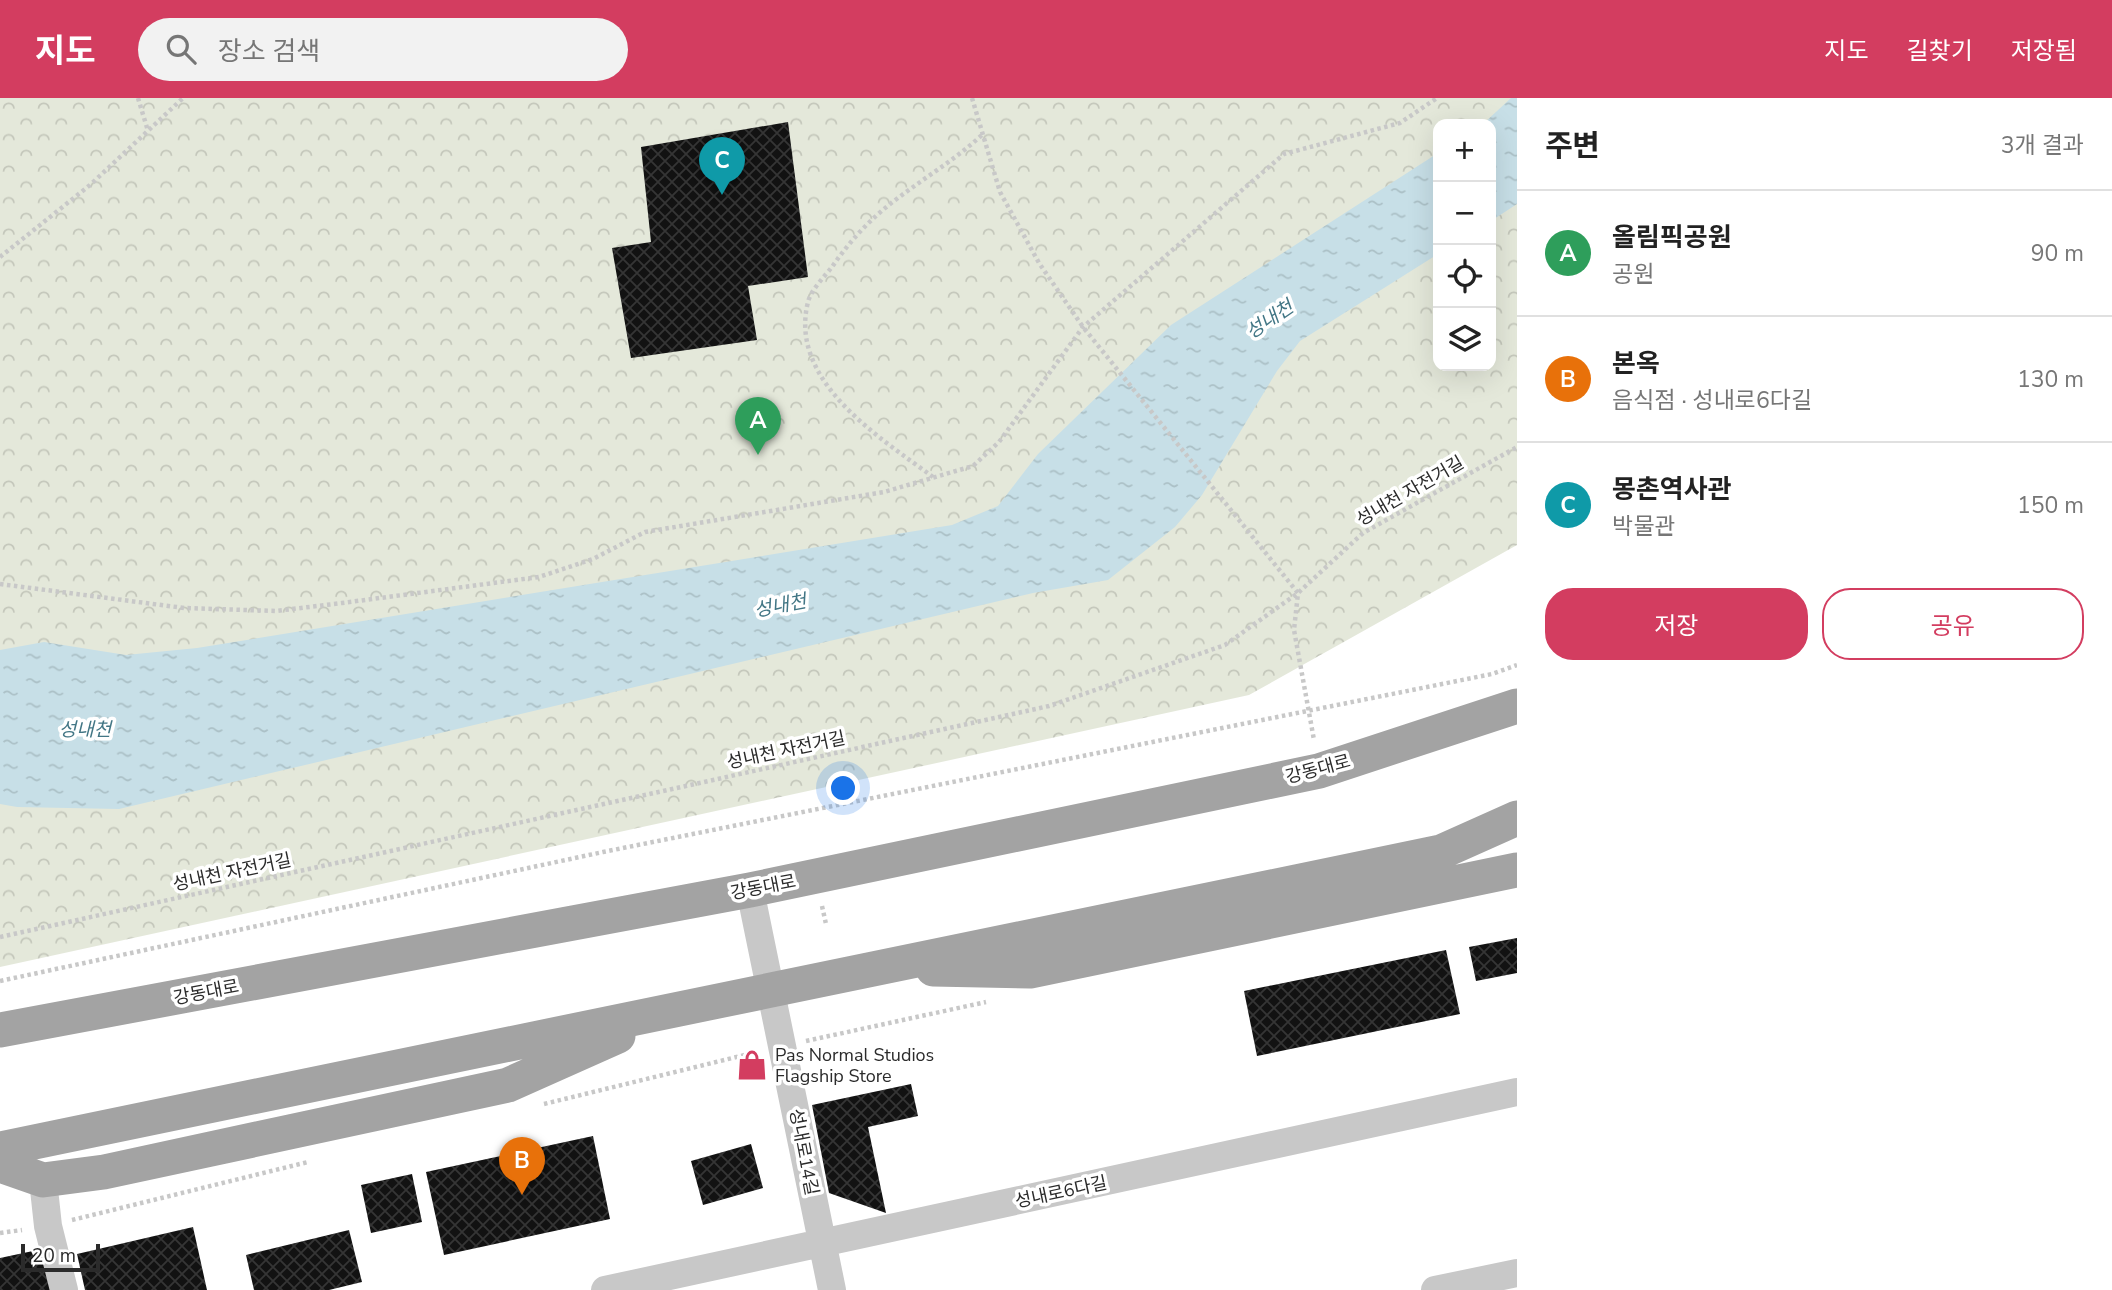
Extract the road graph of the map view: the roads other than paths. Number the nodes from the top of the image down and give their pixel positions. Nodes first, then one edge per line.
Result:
1 (1517, 706) edge
2 (1517, 818) edge
3 (1517, 838) edge
4 (1441, 852) junction
5 (1517, 870) edge
6 (750, 890) junction
7 (870, 968) junction
8 (772, 990) junction
9 (681, 1009) junction
10 (0, 1030) edge
11 (1517, 1092) edge
12 (0, 1149) edge
13 (0, 1165) edge
14 (43, 1180) junction
15 (823, 1244) junction
16 (1517, 1273) edge
17 (64, 1290) edge
18 (605, 1290) edge
19 (832, 1290) edge
20 (1435, 1290) edge

1 - 6 main road, 강동대로
2 - 4 main road
3 - 4 main road
4 - 7 main road
5 - 7 main road
6 - 8 street, 성내로14길
6 - 10 main road, 강동대로
7 - 8 main road
8 - 9 main road
8 - 15 street, 성내로14길
9 - 12 main road
9 - 14 main road
11 - 15 street, 성내로6다길
13 - 14 main road
14 - 17 street
15 - 18 street, 성내로6다길
15 - 19 street, 성내로14길
16 - 20 street

